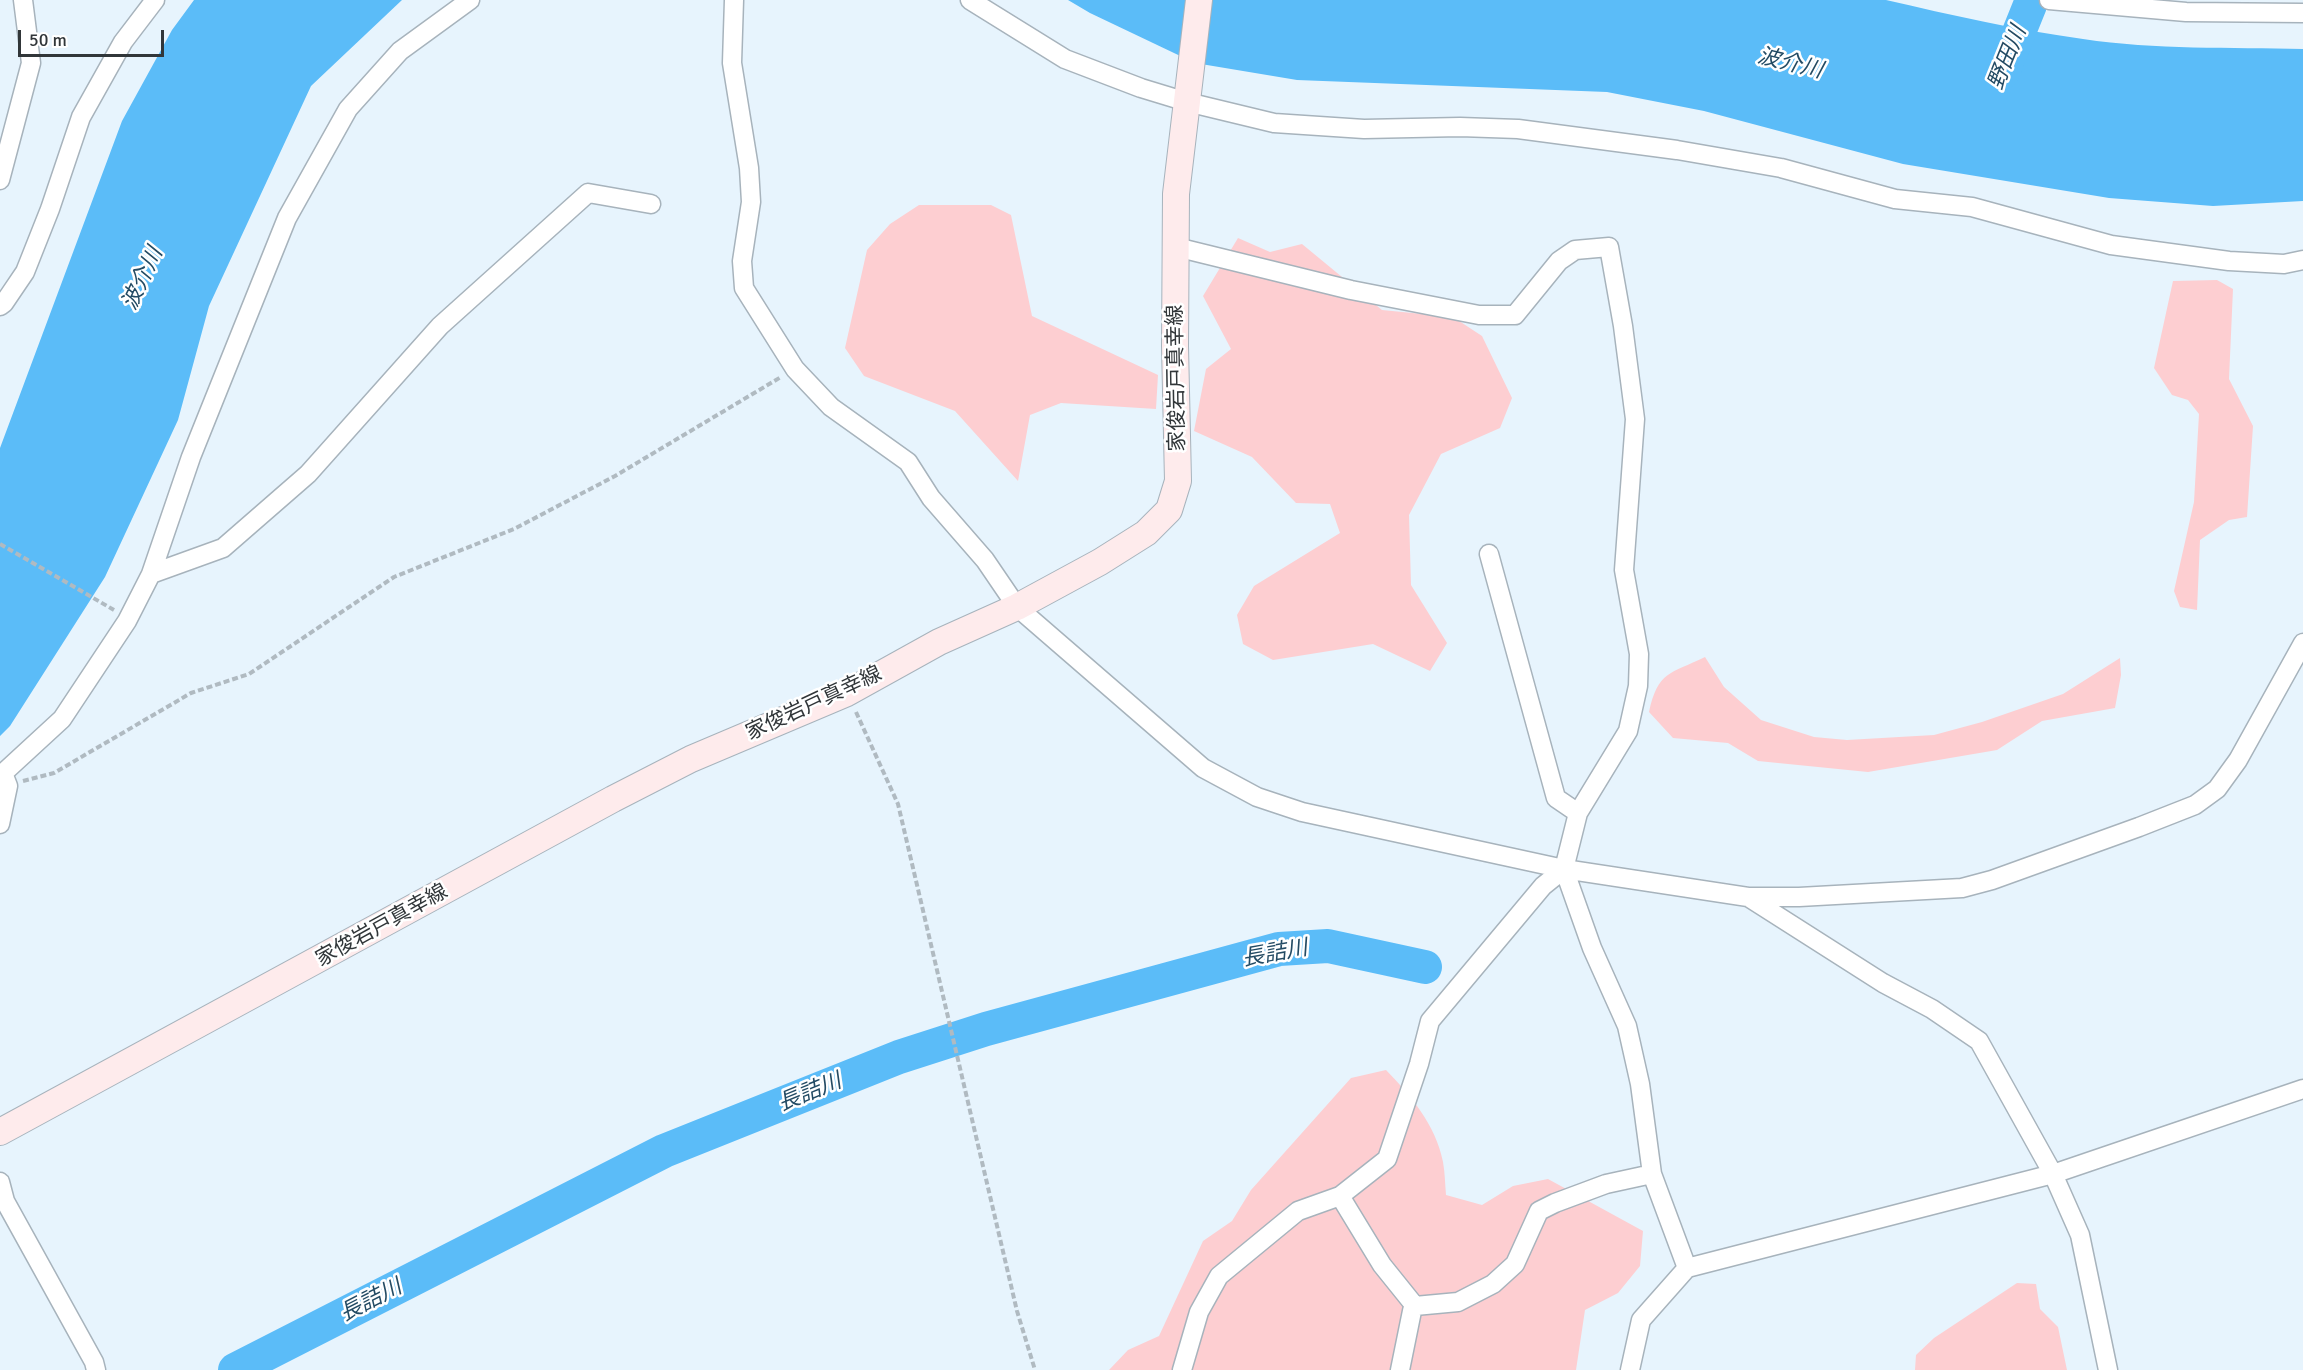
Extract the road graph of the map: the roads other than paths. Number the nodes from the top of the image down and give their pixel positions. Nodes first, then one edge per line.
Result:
1 (23, 0) edge
2 (155, 0) edge
3 (470, 0) edge
4 (734, 0) edge
5 (970, 0) edge
6 (1199, 0) edge
7 (2049, 0) edge
8 (2303, 13) edge
9 (1188, 97) junction
10 (0, 180) edge
11 (651, 204) dead end
12 (1176, 247) junction
13 (2303, 260) edge
14 (0, 306) edge
15 (1489, 554) dead end
16 (151, 574) junction
17 (1017, 607) junction
18 (2303, 643) edge
19 (4, 778) edge
20 (1578, 813) junction
21 (0, 824) edge
22 (1564, 869) junction
23 (1748, 897) junction
24 (2303, 1089) edge
25 (0, 1132) edge
26 (1652, 1174) junction
27 (2054, 1174) junction
28 (0, 1182) edge
29 (1340, 1196) junction
30 (1687, 1268) junction
31 (1415, 1306) junction
32 (96, 1370) edge
33 (1182, 1370) edge
34 (1400, 1370) edge
35 (1630, 1370) edge
36 (2108, 1370) edge

1 - 10 street
2 - 14 street
3 - 16 street
4 - 17 street
5 - 9 street
6 - 9 main road, 家俊岩戸真幸線
7 - 8 street
9 - 12 main road, 家俊岩戸真幸線
9 - 13 street
11 - 16 street
12 - 17 main road, 家俊岩戸真幸線
12 - 20 street
15 - 20 street
16 - 19 street
17 - 22 street
17 - 25 main road, 家俊岩戸真幸線
18 - 23 street
19 - 21 street
20 - 22 street
22 - 23 street
22 - 26 street
22 - 29 street
23 - 27 street
24 - 27 street
26 - 30 street
26 - 31 street
27 - 30 street
27 - 36 street
28 - 32 street
29 - 31 street
29 - 33 street
30 - 35 street
31 - 34 street

